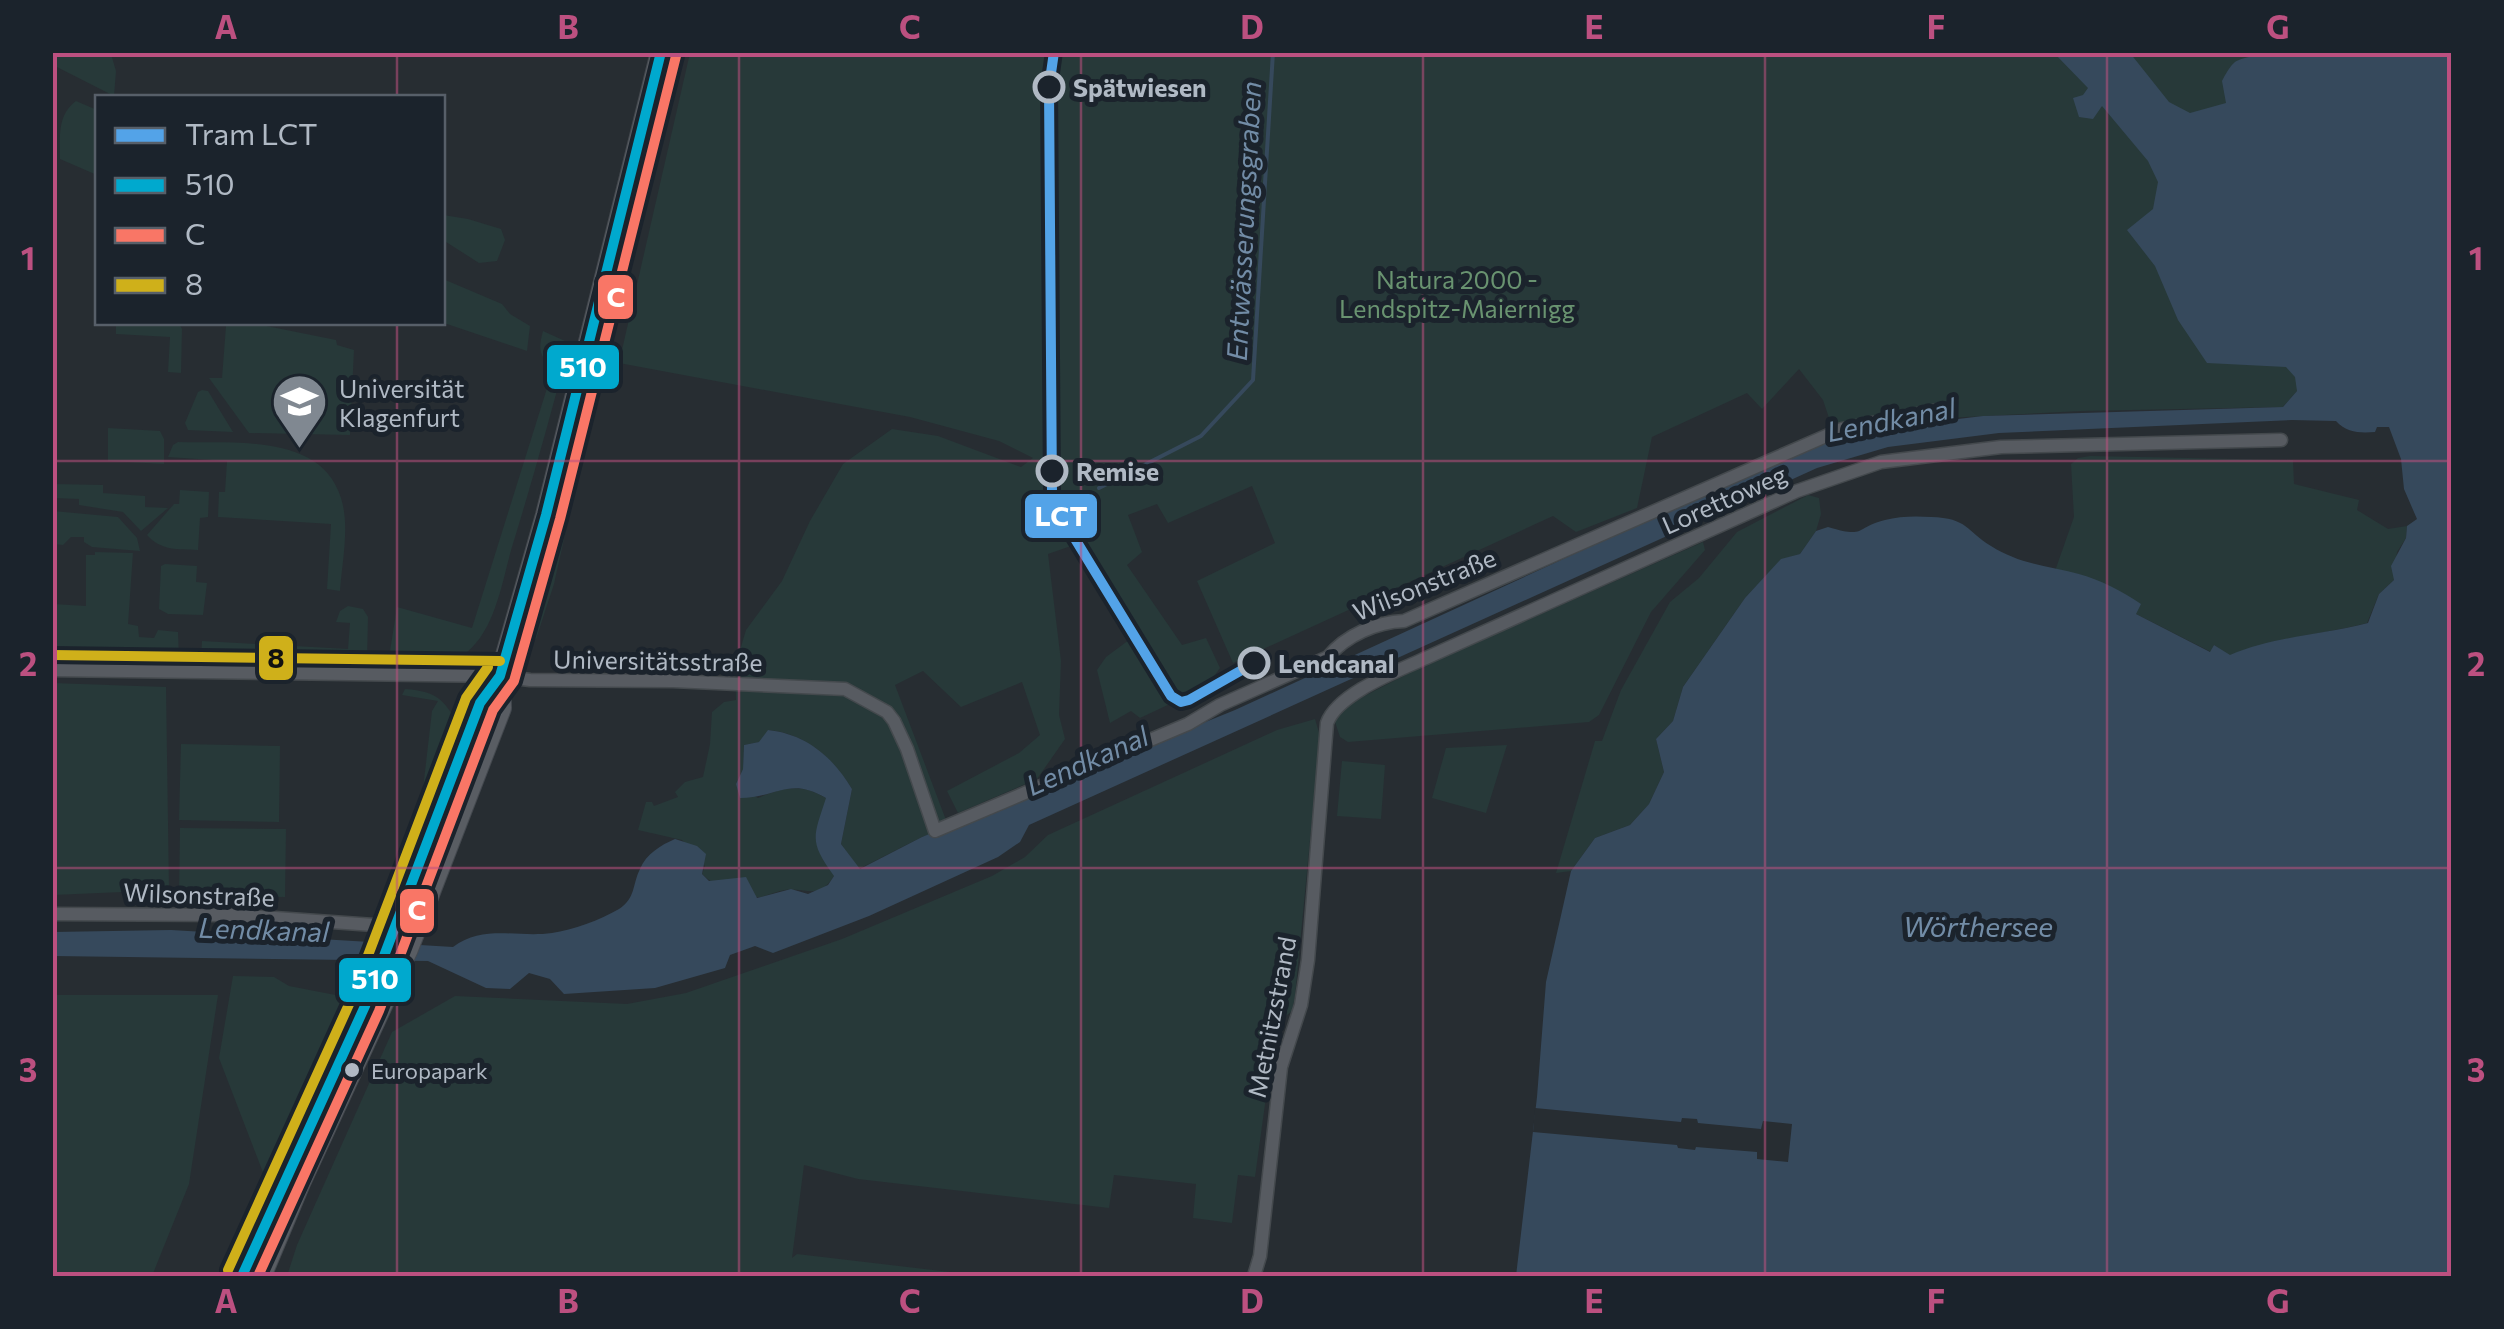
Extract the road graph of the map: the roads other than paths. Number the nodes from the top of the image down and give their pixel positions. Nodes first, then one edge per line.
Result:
1 (661, 52) edge
2 (1943, 409) dead end
3 (2281, 440) dead end
4 (52, 670) edge
5 (500, 676) junction
6 (1336, 707) joint
7 (936, 830) joint
8 (52, 914) edge
9 (404, 927) dead end
10 (372, 1010) junction
11 (242, 1276) edge
12 (262, 1276) edge
13 (1254, 1276) edge

1 - 5 main road
2 - 7 street, Wilsonstraße
3 - 6 street, Lorettoweg
4 - 5 street, Universitätsstraße
5 - 7 street, Universitätsstraße
5 - 10 main road, bridge
6 - 13 street, Metnitzstrand
8 - 9 street, Wilsonstraße
10 - 11 main road
10 - 12 main road

